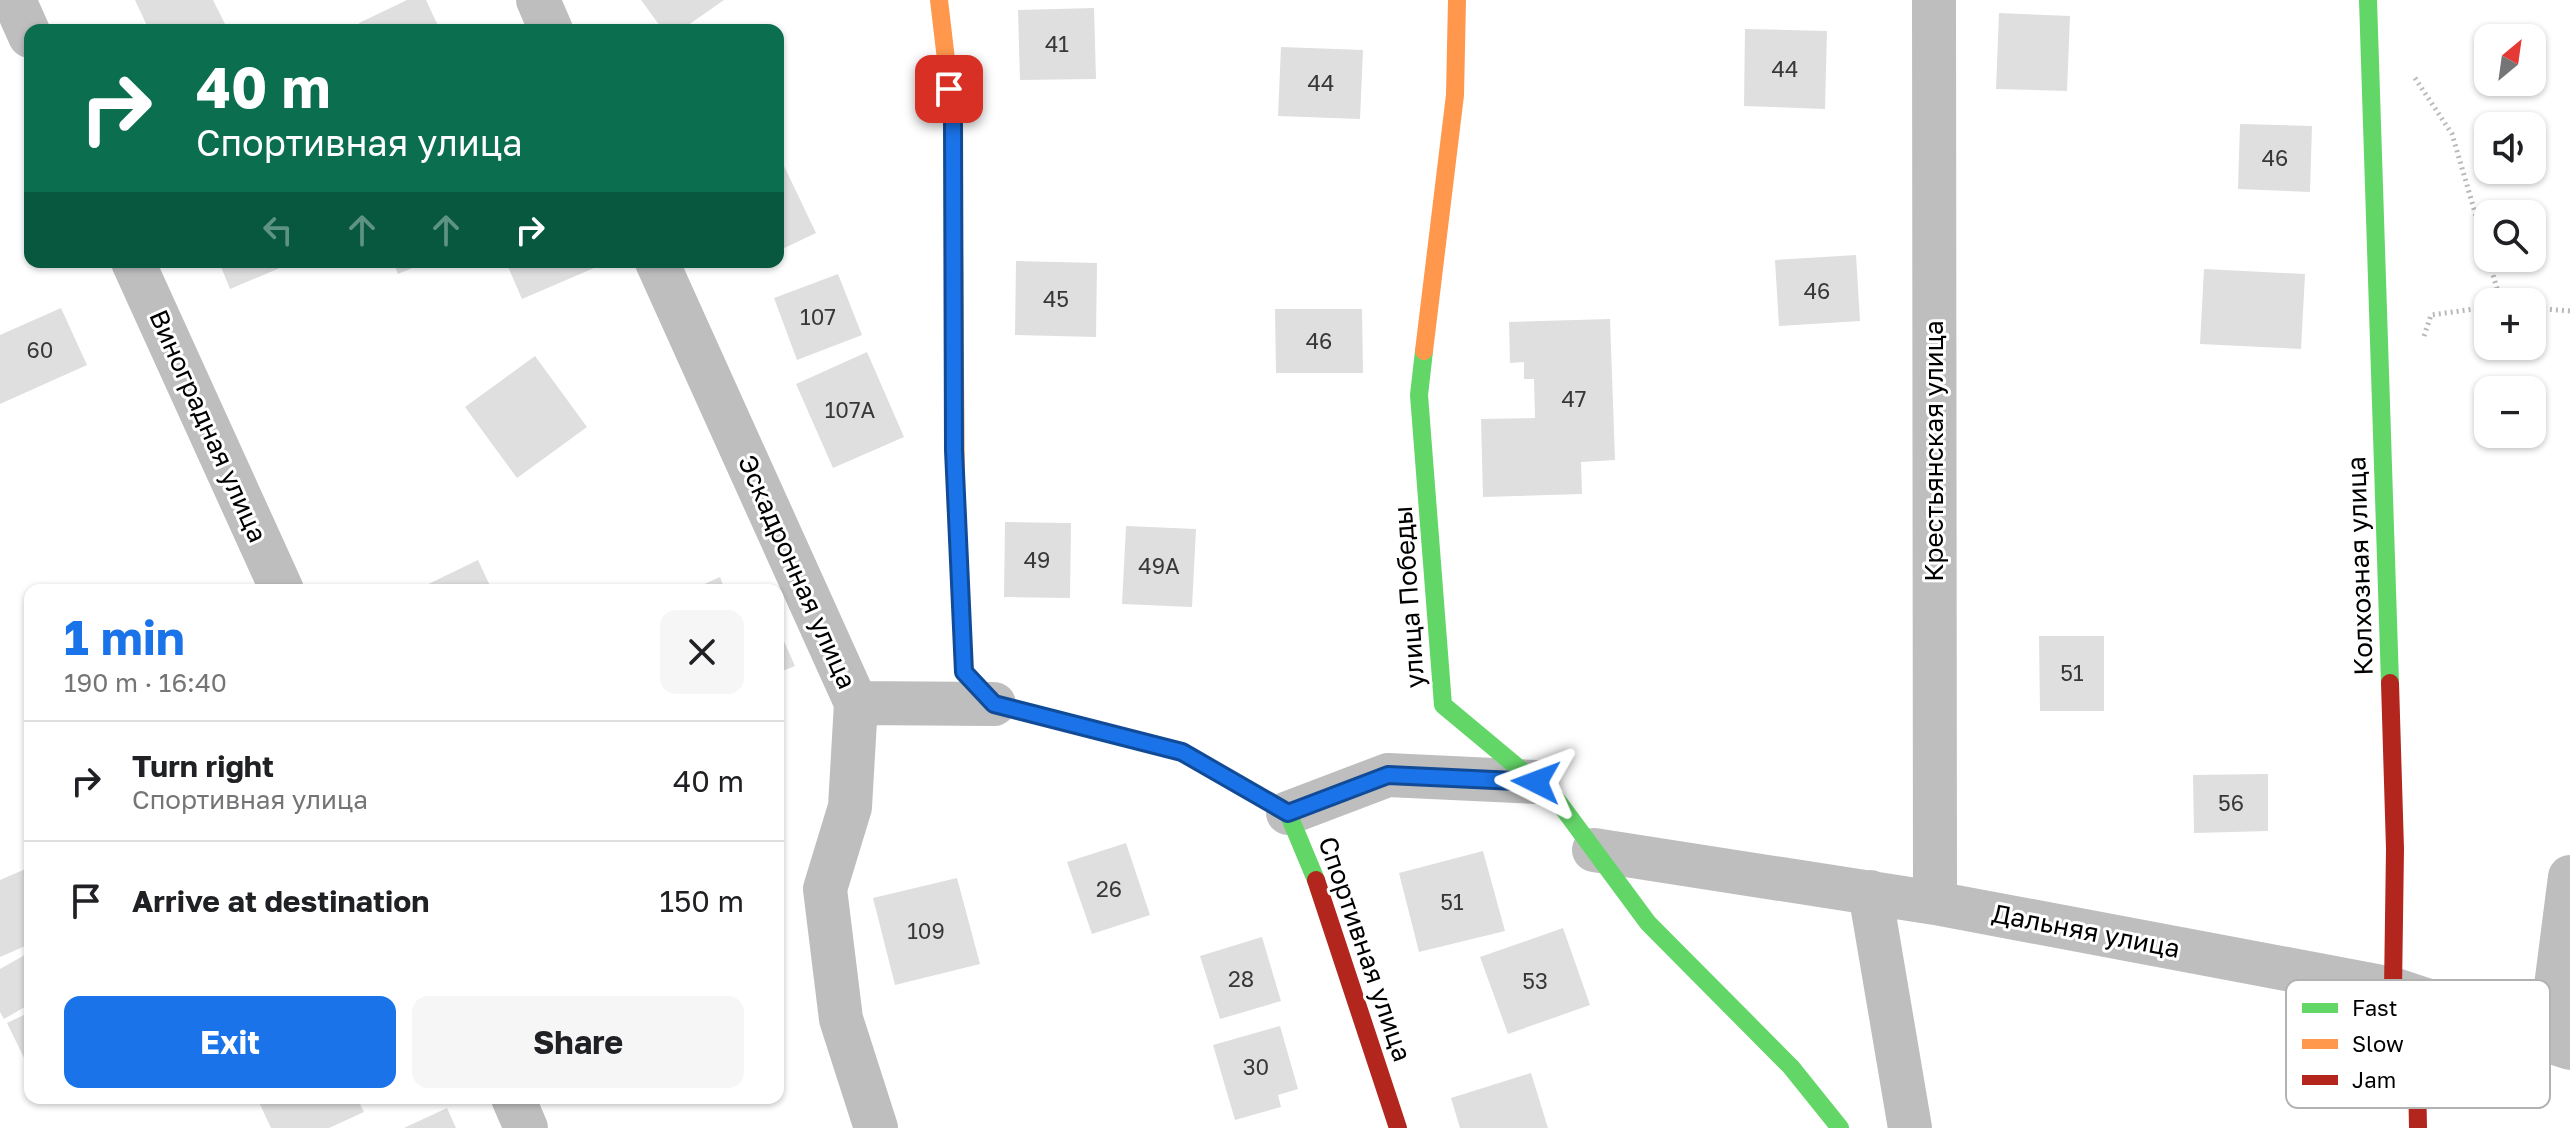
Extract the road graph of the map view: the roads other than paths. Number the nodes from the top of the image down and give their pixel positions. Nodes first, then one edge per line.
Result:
1 (14, 0) edge
2 (538, 0) edge
3 (939, 0) edge
4 (1457, 0) edge
5 (1934, 0) edge
6 (2368, 0) edge
7 (25, 24) edge
8 (548, 24) edge
9 (136, 268) edge
10 (660, 268) edge
11 (279, 584) edge
12 (856, 703) junction
13 (994, 704) junction
14 (1536, 782) junction
15 (1288, 813) junction
16 (1594, 850) junction
17 (2570, 877) edge
18 (1870, 892) junction
19 (1935, 903) junction
20 (2345, 980) edge
21 (2393, 980) edge
22 (2560, 1044) edge
23 (516, 1104) edge
24 (2418, 1108) edge
25 (526, 1128) edge
26 (876, 1128) edge
27 (1398, 1128) edge
28 (1840, 1128) edge
29 (1910, 1128) edge
30 (2418, 1128) edge

1 - 7 street
2 - 8 street
3 - 13 street
4 - 14 street, улица Победы
5 - 19 street, Крестьянская улица
6 - 21 street, Колхозная улица
9 - 11 street, Виноградная улица
10 - 12 street, Эскадронная улица
12 - 13 street
12 - 26 street, Эскадронная улица
13 - 15 street, Спортивная улица
14 - 15 street
14 - 16 street, улица Победы
15 - 27 street, Спортивная улица
16 - 18 street, Дальняя улица
16 - 28 street, улица Победы
17 - 22 street
18 - 19 street, Дальняя улица
18 - 29 street
19 - 20 street, Дальняя улица
23 - 25 street
24 - 30 street, Колхозная улица

